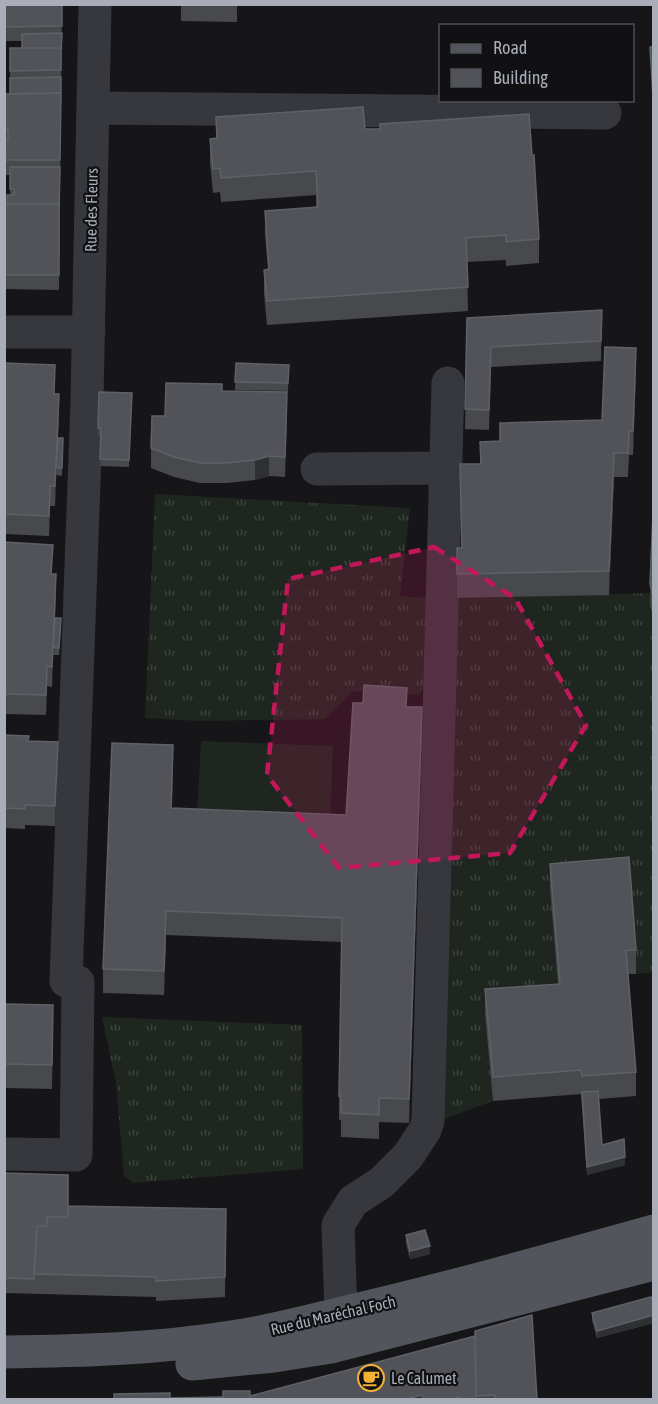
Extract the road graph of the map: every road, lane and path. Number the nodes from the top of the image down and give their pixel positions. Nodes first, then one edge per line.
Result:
1 (95, 4) edge
2 (93, 108) junction
3 (605, 113) dead end
4 (4, 332) edge
5 (89, 332) junction
6 (448, 383) dead end
7 (446, 468) junction
8 (317, 469) dead end
9 (4, 1154) edge
10 (654, 1231) edge
11 (654, 1264) edge
12 (341, 1313) junction
13 (4, 1352) edge
14 (4, 1372) edge

1 - 2 street, Rue des Fleurs
2 - 3 street
2 - 5 street, Rue des Fleurs
4 - 5 street
5 - 9 street, Rue des Fleurs
6 - 7 street
7 - 8 street
7 - 12 street
10 - 12 main road, Rue du Maréchal Foch
11 - 14 main road, Rue du Maréchal Foch
12 - 13 main road, Rue du Maréchal Foch

